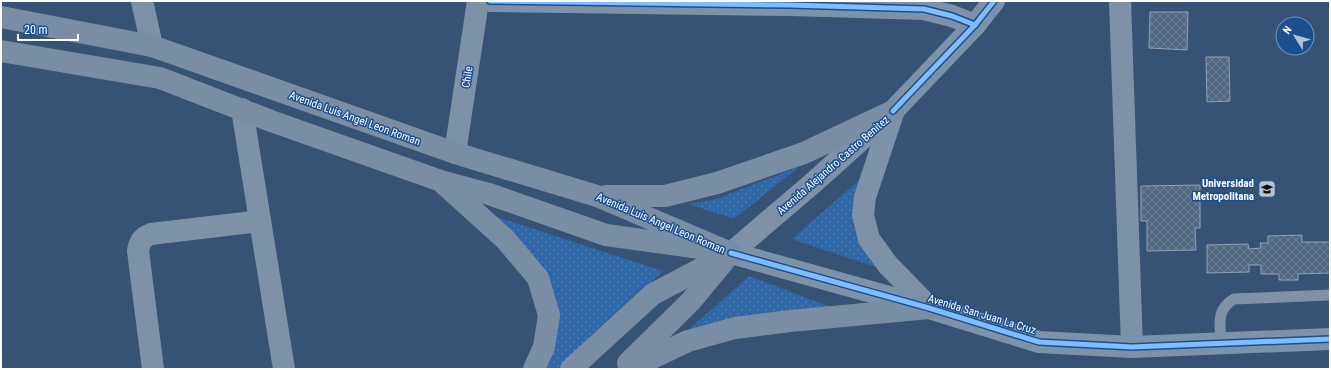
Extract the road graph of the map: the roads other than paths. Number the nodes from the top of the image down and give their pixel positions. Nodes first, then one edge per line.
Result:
1 (142, 1) edge
2 (478, 1) edge
3 (490, 1) edge
4 (994, 1) edge
5 (1120, 1) edge
6 (645, 2) edge
7 (790, 3) edge
8 (924, 5) edge
9 (1, 17) edge
10 (975, 25) junction
11 (152, 46) junction
12 (1, 51) edge
13 (242, 109) junction
14 (893, 112) junction
15 (455, 153) junction
16 (441, 181) junction
17 (596, 196) junction
18 (260, 221) junction
19 (731, 252) junction
20 (1330, 295) edge
21 (930, 308) junction
22 (1330, 339) edge
23 (1221, 342) junction
24 (1132, 347) junction
25 (153, 369) edge
26 (284, 369) edge
27 (534, 369) edge
28 (571, 369) edge
29 (622, 369) edge
30 (631, 369) edge

1 - 11 street
2 - 15 street, Chile
3 - 6 street
4 - 10 street, Avenida Alejandro Castro Benitez
5 - 24 street
6 - 7 street
7 - 8 street
8 - 10 street
9 - 11 main road, Avenida Luis Angel Leon Roman
10 - 14 street, Avenida Alejandro Castro Benitez
11 - 15 main road, Avenida Luis Angel Leon Roman
12 - 13 main road, Avenida Luis Angel Leon Roman
13 - 16 main road, Avenida Luis Angel Leon Roman
13 - 18 street
14 - 17 main road
14 - 19 street, Avenida Alejandro Castro Benitez
14 - 21 street
15 - 17 main road, Avenida Luis Angel Leon Roman
16 - 19 main road, Avenida Luis Angel Leon Roman
16 - 27 main road
17 - 19 main road, Avenida Luis Angel Leon Roman
18 - 25 street
18 - 26 street
19 - 21 street, Avenida San Juan La Cruz
19 - 28 main road, Avenida Alejandro Castro Benitez
19 - 29 main road, Avenida Alejandro Castro Benitez
20 - 23 lane
21 - 24 street, Avenida San Juan La Cruz
21 - 30 main road
22 - 23 street, Avenida San Juan La Cruz
23 - 24 street, Avenida San Juan La Cruz

